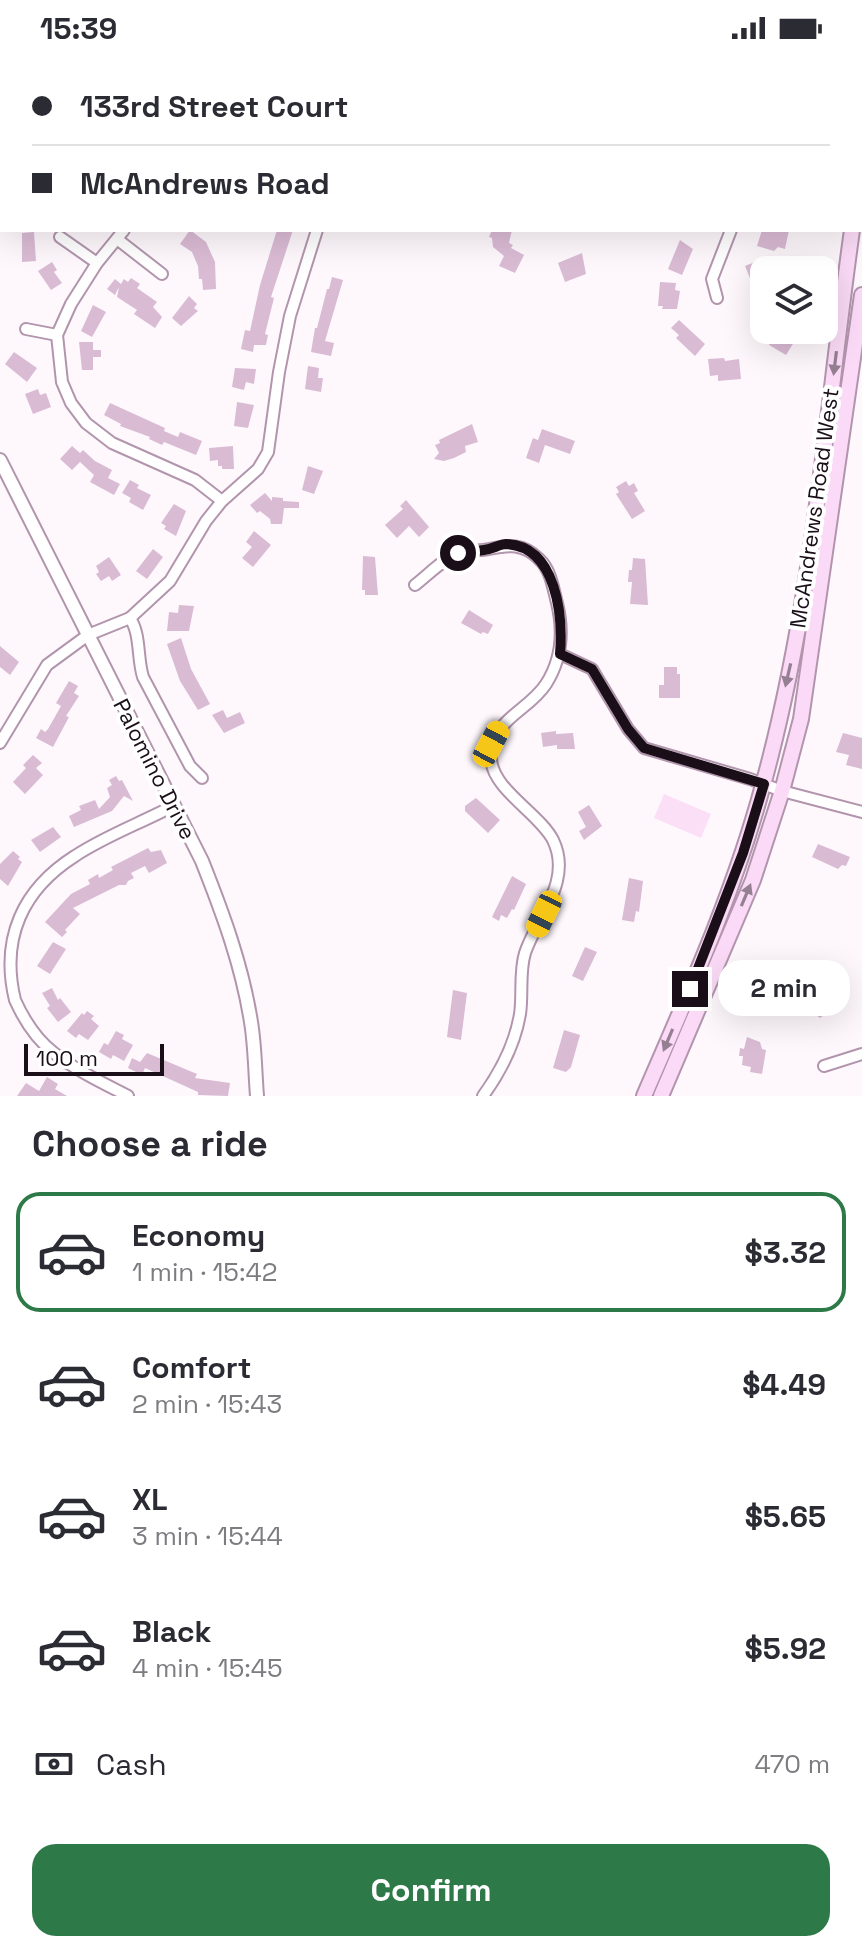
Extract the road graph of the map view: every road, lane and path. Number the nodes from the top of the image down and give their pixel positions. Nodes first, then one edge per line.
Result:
1 (316, 232) edge
2 (730, 232) edge
3 (852, 232) edge
4 (120, 234) edge
5 (60, 237) dead end
6 (97, 263) junction
7 (162, 274) dead end
8 (862, 295) edge
9 (717, 298) dead end
10 (26, 329) dead end
11 (57, 335) junction
12 (0, 460) edge
13 (222, 501) junction
14 (415, 585) dead end
15 (130, 618) junction
16 (88, 635) junction
17 (560, 654) junction
18 (0, 721) edge
19 (11, 728) junction
20 (0, 743) edge
21 (202, 778) dead end
22 (764, 784) junction
23 (782, 791) junction
24 (173, 806) junction
25 (862, 812) edge
26 (862, 1054) edge
27 (824, 1066) dead end
28 (128, 1096) edge
29 (257, 1096) edge
30 (483, 1096) edge
31 (644, 1096) edge
32 (661, 1096) edge

1 - 13 street
2 - 9 street
3 -> 22 main road, McAndrews Road West
4 - 6 street
4 - 7 street
5 - 6 street
6 - 11 street
8 - 23 main road, McAndrews Road West
10 - 11 street
11 - 13 street
12 - 16 street, Palomino Drive
13 - 15 street
14 - 17 street
15 - 16 street
15 - 21 street
16 - 19 street
16 - 24 street, Palomino Drive
17 - 22 street
17 - 30 street
18 - 19 street
19 - 20 street
22 - 23 street
22 -> 31 main road, McAndrews Road West
23 - 25 street
32 -> 23 main road, McAndrews Road West
24 - 28 street
24 - 29 street, Palomino Drive
26 - 27 street

